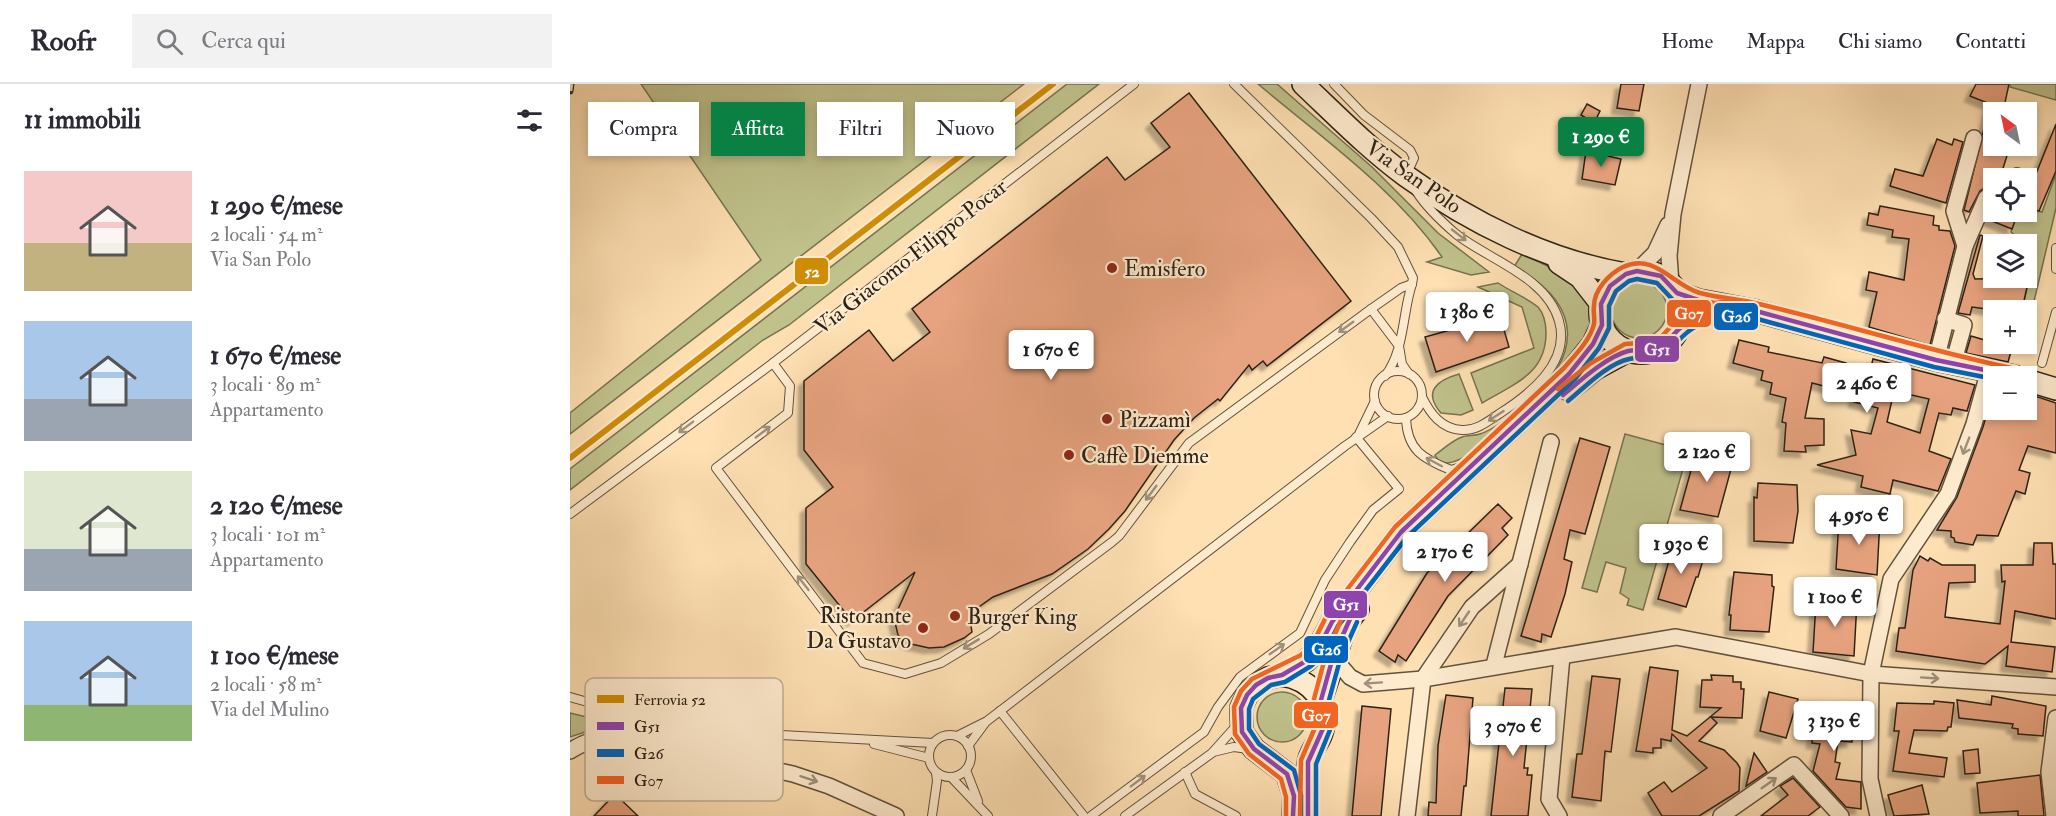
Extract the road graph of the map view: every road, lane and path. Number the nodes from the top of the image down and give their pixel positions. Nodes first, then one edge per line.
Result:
1 (1134, 84) edge
2 (1234, 84) edge
3 (1303, 84) edge
4 (1334, 84) edge
5 (1699, 84) edge
6 (1974, 138) dead end
7 (1406, 176) junction
8 (1983, 205) edge
9 (1673, 214) junction
10 (1965, 246) junction
11 (2056, 248) edge
12 (1538, 250) junction
13 (2056, 269) edge
14 (1632, 273) junction
15 (1412, 284) junction
16 (1674, 288) junction
17 (1725, 307) junction
18 (1371, 309) junction
19 (2056, 312) edge
20 (1602, 314) junction
21 (1679, 329) junction
22 (1398, 346) junction
23 (1628, 351) junction
24 (1944, 362) junction
25 (773, 363) junction
26 (2042, 363) dead end
27 (1983, 369) edge
28 (1409, 374) junction
29 (1385, 376) junction
30 (2037, 383) edge
31 (2056, 389) edge
32 (1983, 392) edge
33 (1422, 397) junction
34 (1375, 400) junction
35 (1388, 417) junction
36 (1406, 418) junction
37 (1356, 437) junction
38 (1551, 442) dead end
39 (1485, 452) junction
40 (570, 514) edge
41 (1520, 564) junction
42 (1562, 656) junction
43 (1333, 657) junction
44 (1494, 665) junction
45 (1871, 674) junction
46 (1282, 675) junction
47 (1423, 679) junction
48 (2056, 687) edge
49 (570, 698) edge
50 (1321, 700) junction
51 (585, 702) edge
52 (1000, 711) junction
53 (2056, 718) edge
54 (987, 721) junction
55 (1240, 721) junction
56 (783, 736) edge
57 (957, 736) junction
58 (861, 741) junction
59 (585, 742) edge
60 (933, 743) junction
61 (968, 746) junction
62 (1314, 747) junction
63 (570, 751) edge
64 (1212, 753) junction
65 (1261, 754) junction
66 (928, 758) junction
67 (966, 770) junction
68 (783, 772) edge
69 (1185, 772) junction
70 (936, 773) junction
71 (951, 777) junction
72 (980, 805) junction
73 (896, 816) edge
74 (932, 816) edge
75 (988, 816) edge
76 (1084, 816) edge
77 (1091, 816) edge
78 (1125, 816) edge
79 (1236, 816) edge
80 (1293, 816) edge
81 (1308, 816) edge
82 (1407, 816) edge
83 (1559, 816) edge
84 (1721, 816) edge
85 (1841, 816) edge
86 (1878, 816) edge
87 (2054, 816) edge

1 - 25 lane, Via Giacomo Filippo Pocar
2 - 15 lane
3 - 7 main road, Via San Polo
4 - 7 lane
5 - 9 street
6 - 10 street
7 - 12 main road, Via San Polo
7 -> 33 lane
8 - 10 street
9 - 14 street
9 - 16 street
10 - 24 street
11 - 13 lane
12 - 14 main road, Via San Polo
12 - 20 main road, Via San Polo
14 - 16 main road, Via San Polo
14 - 20 main road
15 - 18 lane
15 - 22 lane
16 - 17 main road, Via San Polo
16 - 21 main road
17 - 21 main road, Via San Polo
17 - 24 main road, Via San Polo
18 - 22 lane
18 -> 25 lane
19 - 26 lane
20 - 23 main road, Via San Polo
20 - 39 main road
21 - 23 main road, Via San Polo
22 - 28 lane
22 - 29 lane
23 - 43 main road
24 - 27 main road, Via San Polo
25 -> 40 lane, Via Giacomo Filippo Pocar
28 - 29 lane
28 - 33 lane
29 - 34 lane
30 - 31 main road
32 -> 45 street
33 - 36 lane
34 - 35 lane
34 - 37 lane
35 - 36 lane
35 - 37 lane
39 -> 36 lane
37 - 52 lane
77 -> 37 lane
38 - 41 street
39 - 46 main road
41 - 44 street
41 -> 47 street
42 - 44 street
42 - 45 street
42 - 83 street
47 -> 43 street
43 - 50 main road
44 - 47 street
45 -> 48 street
45 - 86 street
46 - 50 main road
46 - 55 main road
47 - 82 street
49 - 51 lane
50 - 62 main road
52 - 54 lane
52 - 76 lane
53 - 87 street
54 - 57 lane
54 - 61 lane
55 - 64 lane
55 - 65 main road
56 - 58 lane
57 - 60 lane
57 - 61 lane
58 - 60 lane
58 - 66 lane
63 -> 59 street
60 - 66 lane
61 - 67 lane
62 - 65 main road
62 - 81 main road
64 - 65 lane
64 - 69 lane
65 - 80 main road
66 - 70 lane
67 - 71 lane
67 - 72 lane
68 -> 73 street
69 - 78 lane
69 - 79 lane
70 - 71 lane
70 - 74 lane
71 - 72 lane
72 - 75 lane
84 -> 85 street

